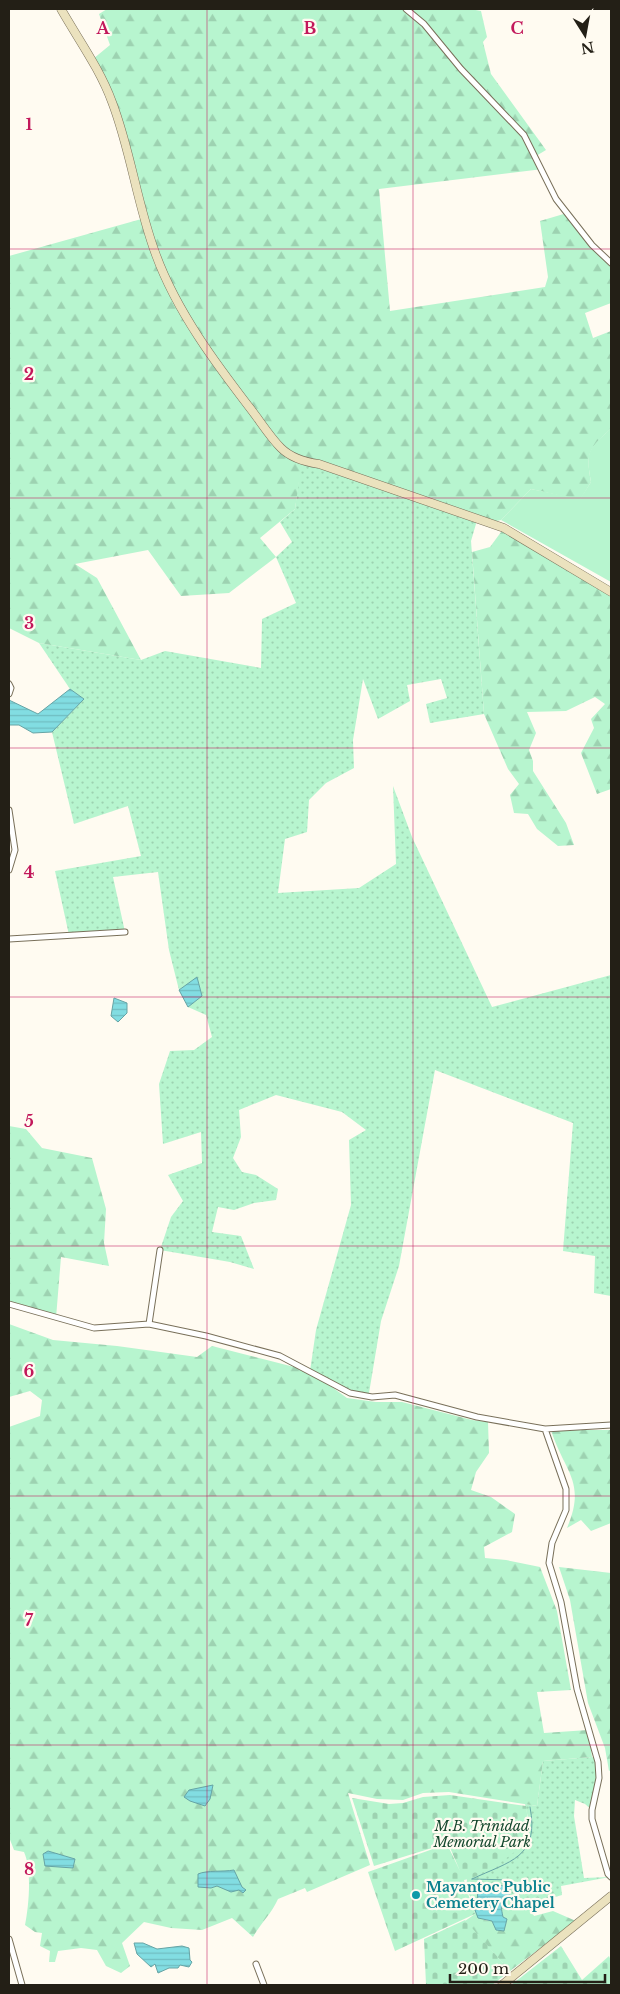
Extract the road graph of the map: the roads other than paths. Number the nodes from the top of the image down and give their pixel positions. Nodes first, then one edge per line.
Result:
1 (61, 9) edge
2 (406, 9) edge
3 (611, 264) edge
4 (611, 592) edge
5 (9, 684) edge
6 (9, 694) edge
7 (9, 810) edge
8 (9, 870) edge
9 (125, 932) dead end
10 (9, 939) edge
11 (160, 1250) dead end
12 (9, 1304) edge
13 (149, 1324) junction
14 (611, 1425) edge
15 (545, 1429) junction
16 (611, 1877) edge
17 (611, 1896) edge
18 (9, 1940) edge
19 (256, 1964) dead end
20 (22, 1985) edge
21 (264, 1985) edge
22 (502, 1985) edge

1 - 4 main road
2 - 3 street
5 - 6 street
7 - 8 street
9 - 10 street
11 - 13 street
12 - 13 street
13 - 15 street
14 - 15 street
15 - 16 street
17 - 22 main road
18 - 20 street
19 - 21 street

